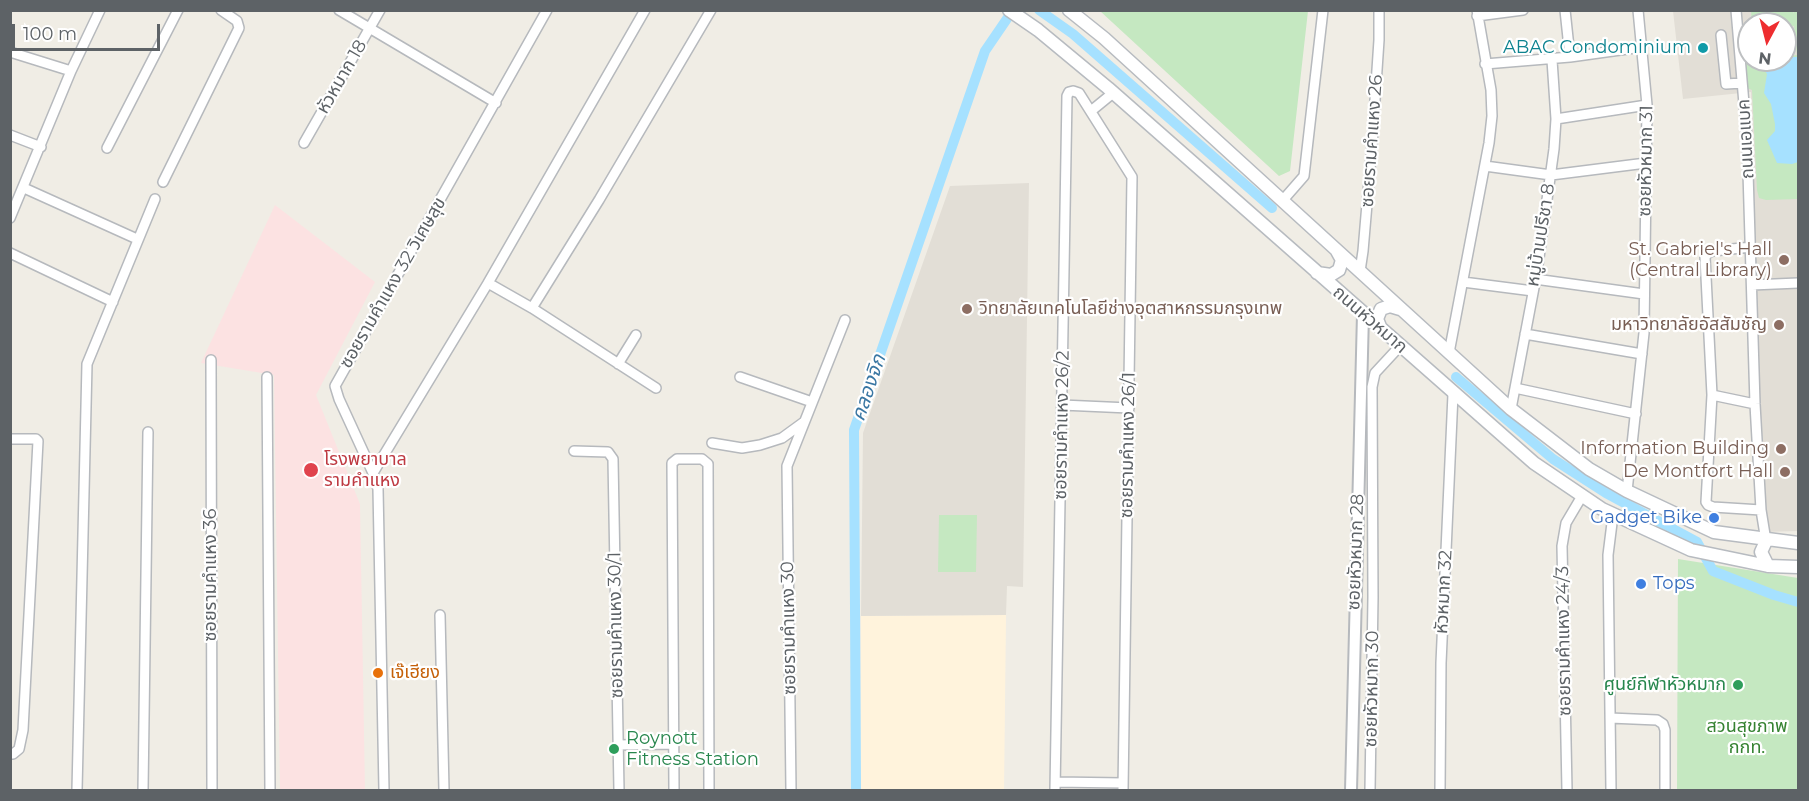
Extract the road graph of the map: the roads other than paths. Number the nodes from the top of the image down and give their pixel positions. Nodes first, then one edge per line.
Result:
1 (100, 10) edge
2 (178, 10) edge
3 (221, 10) edge
4 (339, 10) edge
5 (380, 10) edge
6 (548, 10) edge
7 (645, 10) edge
8 (711, 10) edge
9 (1009, 10) edge
10 (1069, 10) edge
11 (1323, 10) edge
12 (1379, 10) edge
13 (1523, 10) edge
14 (1565, 10) edge
15 (1638, 10) edge
16 (1736, 10) edge
17 (1477, 13) edge
18 (370, 29) junction
19 (1721, 35) dead end
20 (1642, 47) junction
21 (10, 52) edge
22 (1570, 57) junction
23 (1552, 60) junction
24 (1485, 64) junction
25 (71, 71) junction
26 (1742, 83) junction
27 (1113, 93) junction
28 (495, 103) junction
29 (1647, 105) junction
30 (1091, 111) junction
31 (1556, 119) junction
32 (10, 135) edge
33 (304, 143) dead end
34 (41, 147) junction
35 (108, 148) dead end
36 (1646, 163) junction
37 (1485, 166) junction
38 (1551, 176) junction
39 (163, 182) dead end
40 (24, 188) junction
41 (155, 199) dead end
42 (1283, 200) junction
43 (10, 218) edge
44 (137, 239) junction
45 (1750, 248) junction
46 (1337, 250) junction
47 (10, 253) edge
48 (1360, 271) junction
49 (1316, 272) junction
50 (1535, 279) junction
51 (1463, 282) junction
52 (488, 283) junction
53 (1798, 283) edge
54 (1752, 285) junction
55 (1533, 291) junction
56 (1644, 294) junction
57 (113, 302) junction
58 (532, 308) junction
59 (1402, 310) junction
60 (1363, 314) junction
61 (845, 320) dead end
62 (1382, 330) junction
63 (1525, 334) junction
64 (636, 335) dead end
65 (1400, 346) junction
66 (1449, 353) junction
67 (1642, 354) junction
68 (211, 360) dead end
69 (618, 364) junction
70 (267, 377) dead end
71 (740, 377) dead end
72 (656, 388) dead end
73 (1515, 388) junction
74 (1453, 394) junction
75 (1712, 395) junction
76 (812, 402) junction
77 (1755, 404) junction
78 (1062, 405) junction
79 (1129, 408) junction
80 (1511, 409) junction
81 (1636, 414) junction
82 (804, 422) junction
83 (148, 432) dead end
84 (10, 439) edge
85 (712, 443) dead end
86 (574, 451) dead end
87 (374, 473) junction
88 (1627, 491) junction
89 (1582, 496) junction
90 (1761, 510) junction
91 (1613, 515) junction
92 (1725, 534) junction
93 (1766, 541) junction
94 (1798, 543) edge
95 (1717, 556) junction
96 (1767, 566) junction
97 (1798, 567) edge
98 (440, 615) dead end
99 (1610, 718) junction
100 (672, 744) junction
101 (618, 745) junction
102 (10, 754) edge
103 (1055, 786) edge
104 (1123, 787) edge
105 (77, 790) edge
106 (143, 790) edge
107 (212, 790) edge
108 (270, 790) edge
109 (384, 790) edge
110 (444, 790) edge
111 (619, 790) edge
112 (674, 790) edge
113 (709, 790) edge
114 (791, 790) edge
115 (1351, 790) edge
116 (1370, 790) edge
117 (1440, 790) edge
118 (1567, 790) edge
119 (1611, 790) edge
120 (1665, 790) edge

1 - 25 street
2 - 35 street
3 - 39 street
4 - 18 street
5 - 18 street, หัวหมาก 18
6 - 28 street
7 - 52 street
8 - 58 street
9 - 27 main road, ถนนหัวหมาก
10 - 42 main road, ถนนหัวหมาก
11 - 42 street
12 - 48 street, ซอยรามคำแหง 26
13 - 17 street
14 - 22 street
15 - 20 street, ซอยหัวหมาก 31
16 - 26 street, ถนนเอแบค
17 - 24 street
18 - 28 street
18 - 33 street, หัวหมาก 18
19 - 26 street
20 - 22 street
20 - 29 street, ซอยหัวหมาก 31
21 - 25 street
22 - 23 street
23 - 24 street
23 - 31 street, หมู่บ้านปรีชา 8
24 - 37 street
25 - 34 street
26 - 45 street, ถนนเอแบค
27 - 30 street
27 - 49 main road, ถนนหัวหมาก
28 - 87 street, ซอยรามคำแหง 32 วิเศษสุข
29 - 31 street
29 - 36 street, ซอยหัวหมาก 31
30 - 78 street, ซอยรามคำแหง 26/2
30 - 79 street, ซอยรามคำแหง 26/1
31 - 38 street, หมู่บ้านปรีชา 8
32 - 34 street
34 - 40 street
36 - 38 street
36 - 56 street, ซอยหัวหมาก 31
37 - 38 street
37 - 51 street
38 - 50 street, หมู่บ้านปรีชา 8
40 - 43 street
40 - 44 street
41 - 44 street
42 - 46 main road, ถนนหัวหมาก
44 - 57 street
45 - 54 street, ถนนเอแบค
45 - 75 street
46 - 48 main road, ถนนหัวหมาก
46 - 49 main road
47 - 57 street
48 - 59 main road, ถนนหัวหมาก
49 - 60 main road, ถนนหัวหมาก
50 - 55 street, หมู่บ้านปรีชา 8
50 - 56 street
51 - 55 street
51 - 66 street
52 - 58 street
52 - 87 street
53 - 54 street
54 - 77 street, ถนนเอแบค
55 - 63 street, หมู่บ้านปรีชา 8
56 - 67 street, ซอยหัวหมาก 31
57 - 105 street
58 - 69 street
59 - 62 main road
59 - 66 main road, ถนนหัวหมาก
60 - 62 main road, ถนนหัวหมาก
60 - 115 street, ซอยหัวหมาก 28
61 - 76 street
62 - 65 main road, ถนนหัวหมาก
63 - 67 street
63 - 73 street, หมู่บ้านปรีชา 8
64 - 69 street
65 - 74 main road, ถนนหัวหมาก
65 - 116 street, ซอยหัวหมาก 30
66 - 80 main road, ถนนหัวหมาก
67 - 81 street, ซอยหัวหมาก 31
68 - 107 street, ซอยรามคำแหง 36
69 - 72 street
70 - 108 street
71 - 76 street
73 - 80 street, หมู่บ้านปรีชา 8
73 - 81 street
74 - 89 main road, ถนนหัวหมาก
74 - 117 street, หัวหมาก 32
75 - 77 street
75 - 90 street
76 - 82 street
77 - 90 street, ถนนเอแบค
78 - 79 street
78 - 103 street, ซอยรามคำแหง 26/2
79 - 104 street, ซอยรามคำแหง 26/1
80 - 88 main road, ถนนหัวหมาก
81 - 88 street, ซอยหัวหมาก 31
82 - 85 street
82 - 114 street, ซอยรามคำแหง 30
83 - 106 street
84 - 102 street
86 - 101 street, ซอยรามคำแหง 30/1
87 - 109 street, ซอยรามคำแหง 32 วิเศษสุข
88 - 92 main road, ถนนหัวหมาก
89 - 91 main road, ถนนหัวหมาก
89 - 118 street, ซอยรามคำแหง 24/3
90 - 93 street, ถนนเอแบค
91 - 95 main road, ถนนหัวหมาก
91 - 99 street
92 - 93 main road, ถนนหัวหมาก
92 - 95 main road
93 - 94 main road, ถนนหัวหมาก
93 - 96 main road
95 - 96 main road, ถนนหัวหมาก
96 - 97 main road, ถนนหัวหมาก
98 - 110 street
99 - 119 street
99 - 120 street
100 - 101 street
100 - 112 street
100 - 113 street
101 - 111 street, ซอยรามคำแหง 30/1
103 - 104 street

